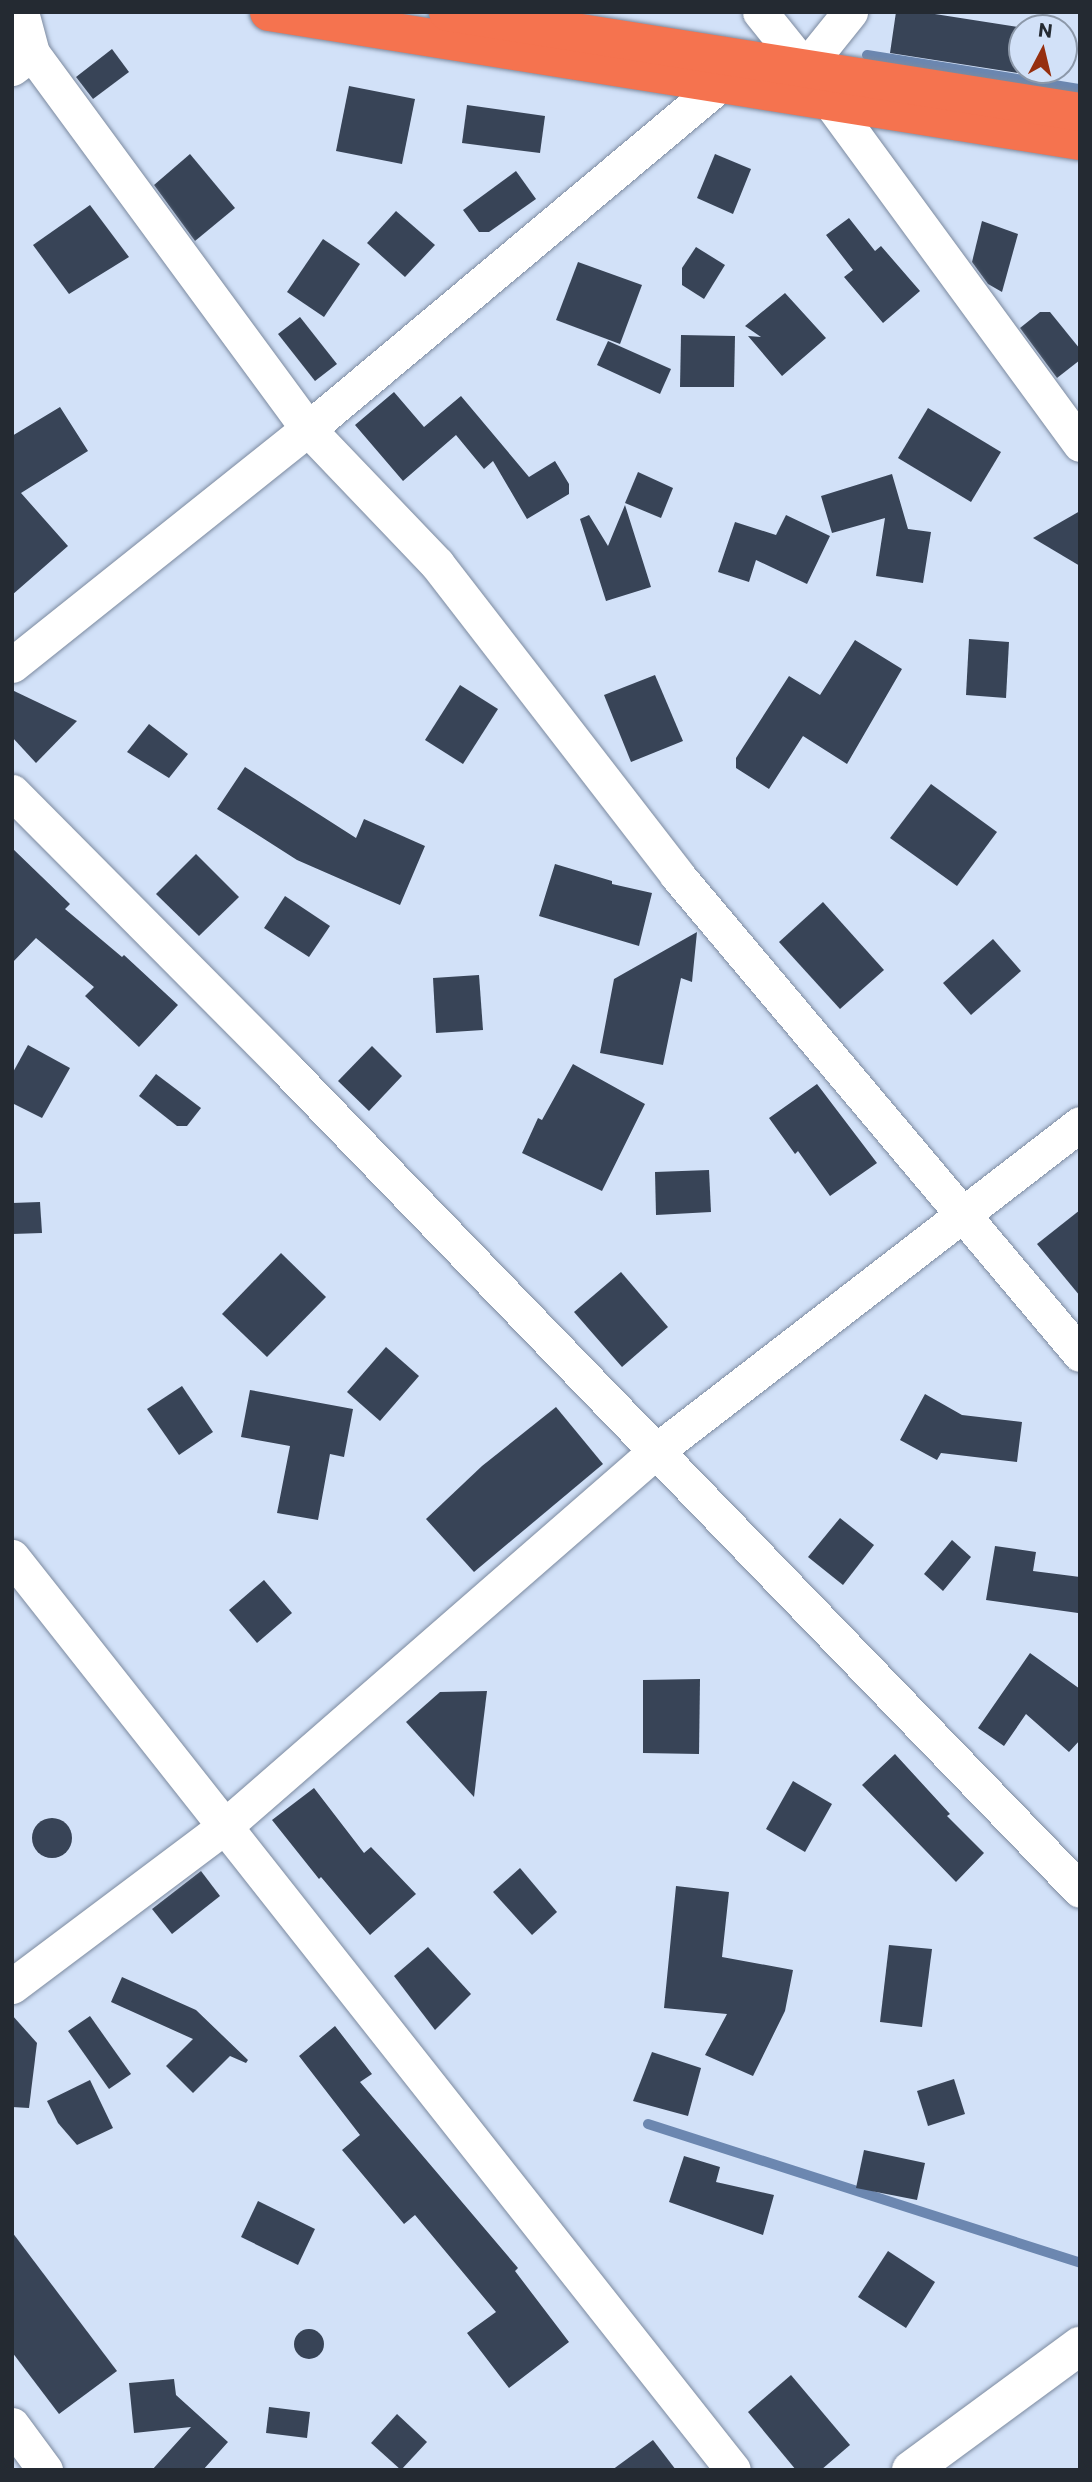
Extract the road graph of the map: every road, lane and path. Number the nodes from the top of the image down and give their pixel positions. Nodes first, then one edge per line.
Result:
1 (21, 12) edge
2 (269, 12) edge
3 (448, 12) edge
4 (760, 12) edge
5 (850, 12) edge
6 (22, 60) edge
7 (751, 60) junction
8 (805, 68) junction
9 (718, 85) junction
10 (825, 100) junction
11 (1080, 112) edge
12 (1080, 141) edge
13 (308, 429) junction
14 (1080, 444) edge
15 (12, 665) edge
16 (12, 792) edge
17 (1080, 1124) edge
18 (963, 1214) junction
19 (1080, 1354) edge
20 (656, 1451) junction
21 (12, 1557) edge
22 (224, 1827) junction
23 (1080, 1890) edge
24 (12, 1986) edge
25 (1080, 2346) edge
26 (12, 2425) edge
27 (45, 2470) edge
28 (733, 2470) edge
29 (911, 2470) edge

1 - 6 street
2 - 9 highway
3 - 7 highway
4 - 8 street
5 - 8 street
6 - 13 street
7 - 8 highway
7 - 9 street
8 - 10 street
8 - 11 highway
9 - 10 highway
9 - 13 street
10 - 12 highway
10 - 14 street
13 - 15 street
13 - 18 street
16 - 20 street
17 - 18 street
18 - 19 street
18 - 20 street
20 - 22 street
20 - 23 street
21 - 22 street
22 - 24 street
22 - 28 street
25 - 29 street
26 - 27 street

